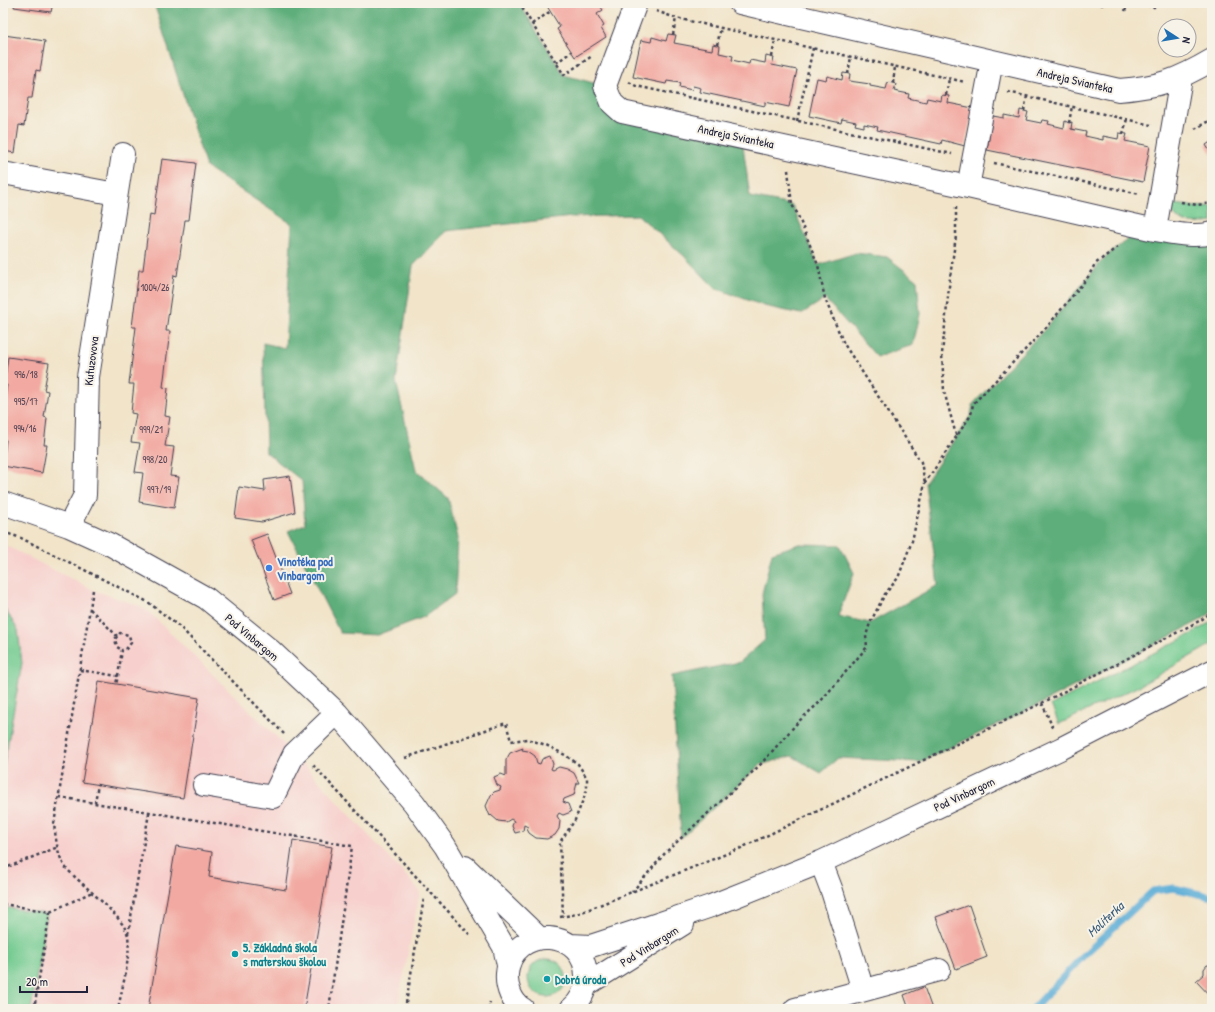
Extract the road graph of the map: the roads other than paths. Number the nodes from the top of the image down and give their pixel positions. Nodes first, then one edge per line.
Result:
1 (636, 3) edge
2 (740, 3) edge
3 (1212, 60) edge
4 (992, 61) junction
5 (1181, 78) junction
6 (123, 154) dead end
7 (3, 173) edge
8 (962, 185) junction
9 (116, 194) junction
10 (1149, 228) junction
11 (1212, 233) edge
12 (3, 503) edge
13 (69, 526) junction
14 (1212, 671) edge
15 (337, 713) junction
16 (204, 785) dead end
17 (445, 846) junction
18 (821, 862) junction
19 (711, 906) junction
20 (539, 938) junction
21 (570, 945) junction
22 (508, 965) junction
23 (939, 970) dead end
24 (586, 985) junction
25 (863, 990) junction
26 (513, 1005) edge
27 (570, 1009) edge
28 (795, 1009) edge

1 - 8 street, Andreja Svianteka
2 - 4 street, Andreja Svianteka
3 - 5 street, Andreja Svianteka
4 - 5 street, Andreja Svianteka
4 - 8 street
5 - 10 street
6 - 9 street, Kutuzovova
7 - 9 street
8 - 10 street, Andreja Svianteka
9 - 13 street, Kutuzovova
10 - 11 street, Andreja Svianteka
12 - 13 street, Pod Vinbargom
13 - 15 street, Pod Vinbargom
14 - 18 street, Pod Vinbargom
15 - 16 street
15 - 17 street, Pod Vinbargom
17 - 20 street, Pod Vinbargom
17 - 22 street, Pod Vinbargom
18 - 19 street, Pod Vinbargom
18 - 25 street
19 - 21 street, Pod Vinbargom
19 - 24 street, Pod Vinbargom
20 - 21 street
20 - 22 street
21 - 24 street
22 - 26 street, Pod Vinbargom
23 - 25 street
24 - 27 street
25 - 28 street

